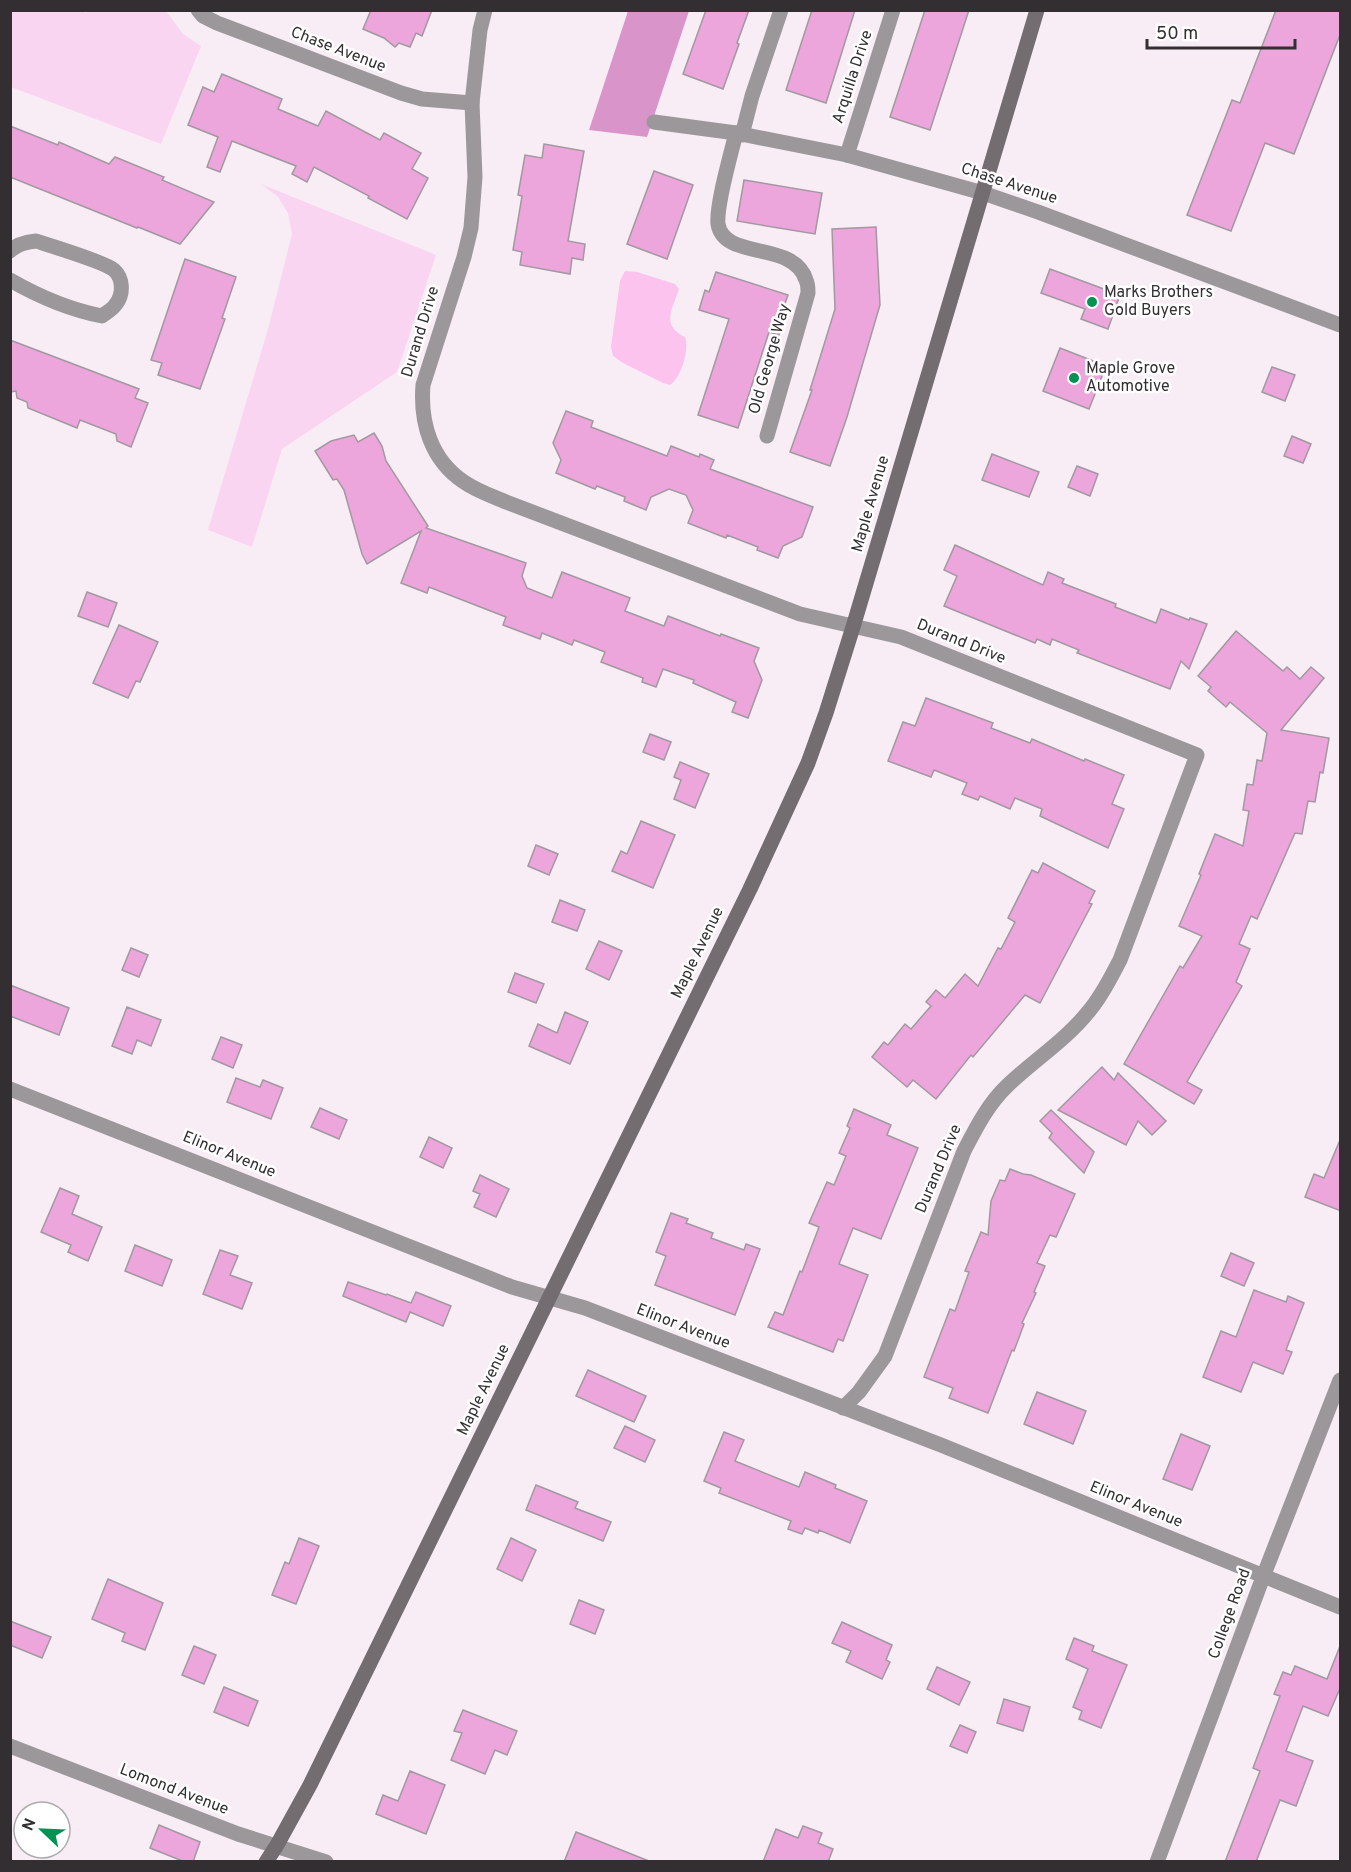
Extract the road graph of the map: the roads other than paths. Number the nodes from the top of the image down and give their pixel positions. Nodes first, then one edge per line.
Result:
1 (198, 10) edge
2 (485, 10) edge
3 (781, 10) edge
4 (893, 10) edge
5 (1037, 10) edge
6 (472, 103) junction
7 (654, 122) dead end
8 (739, 134) junction
9 (847, 154) junction
10 (983, 193) junction
11 (10, 251) edge
12 (10, 280) edge
13 (1341, 325) edge
14 (767, 436) dead end
15 (853, 627) junction
16 (10, 1089) edge
17 (549, 1297) junction
18 (1341, 1380) edge
19 (843, 1408) junction
20 (1263, 1576) junction
21 (1341, 1607) edge
22 (10, 1746) edge
23 (277, 1845) junction
24 (266, 1862) edge
25 (326, 1862) edge
26 (1157, 1862) edge

1 - 6 street, Chase Avenue
2 - 6 street, Durand Drive
3 - 8 street
4 - 9 street, Arquilla Drive
5 - 10 main road, Maple Avenue
6 - 15 street, Durand Drive
7 - 8 street, Chase Avenue
8 - 9 street, Chase Avenue
8 - 14 street, Old George Way
9 - 10 street, Chase Avenue
10 - 13 street, Chase Avenue
10 - 15 main road, Maple Avenue
11 - 12 street
15 - 17 main road, Maple Avenue
15 - 19 street, Durand Drive
16 - 17 street, Elinor Avenue
17 - 19 street, Elinor Avenue
17 - 23 main road, Maple Avenue
18 - 20 street, College Road
19 - 20 street, Elinor Avenue
20 - 21 street, Elinor Avenue
20 - 26 street, College Road
22 - 23 street, Lomond Avenue
23 - 24 main road, Maple Avenue
23 - 25 street, Lomond Avenue

